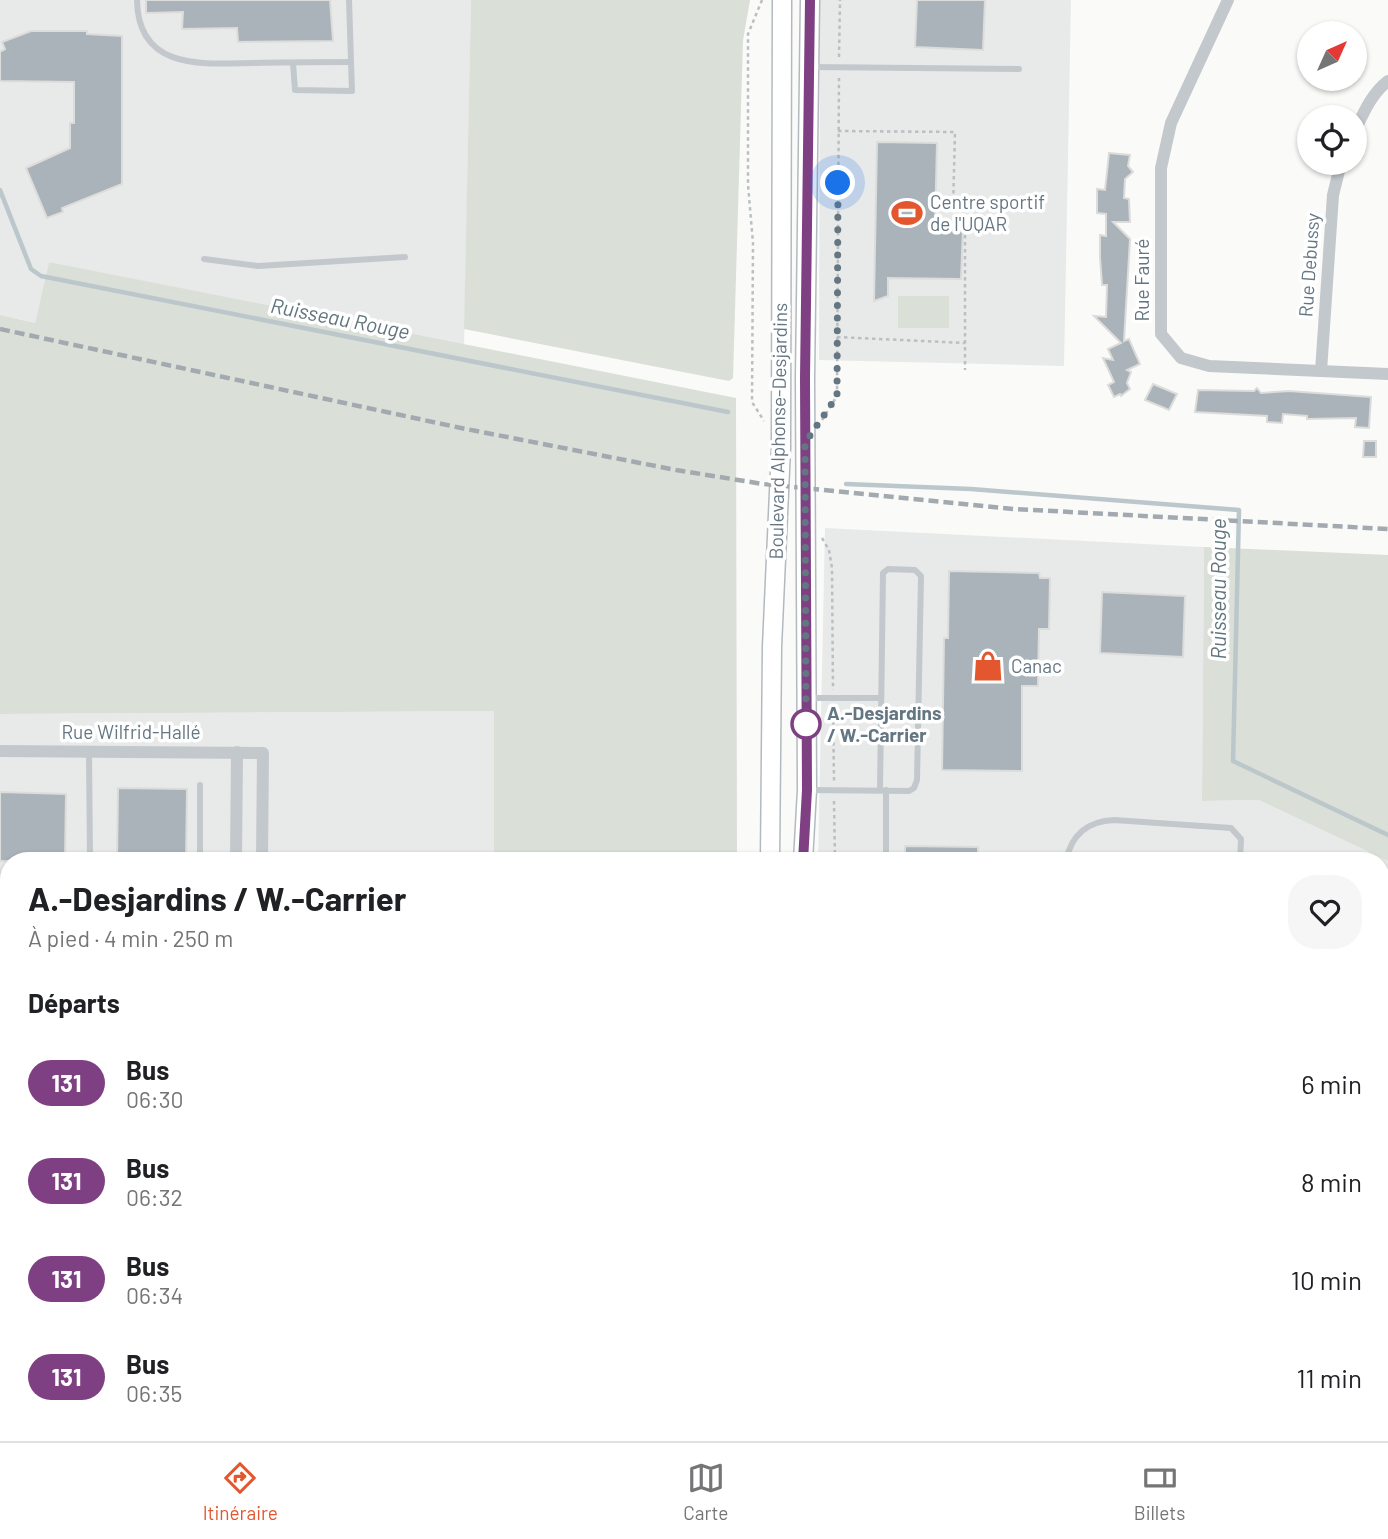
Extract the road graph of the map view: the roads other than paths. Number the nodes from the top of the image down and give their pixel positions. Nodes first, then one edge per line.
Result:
1 (137, 0) edge
2 (349, 0) edge
3 (782, 0) edge
4 (810, 0) edge
5 (1228, 0) edge
6 (293, 62) junction
7 (351, 62) junction
8 (809, 67) junction
9 (1018, 69) dead end
10 (1388, 81) edge
11 (1367, 107) edge
12 (1338, 175) edge
13 (405, 257) dead end
14 (204, 259) dead end
15 (1321, 371) junction
16 (1388, 374) edge
17 (806, 698) junction
18 (880, 698) junction
19 (0, 751) edge
20 (89, 751) junction
21 (237, 752) junction
22 (200, 785) dead end
23 (807, 790) junction
24 (883, 790) junction
25 (90, 852) edge
26 (200, 852) edge
27 (236, 852) edge
28 (262, 852) edge
29 (770, 852) edge
30 (804, 852) edge
31 (886, 852) edge
32 (1070, 852) edge
33 (1240, 852) edge

1 - 6 lane
2 - 7 lane
3 - 29 main road, Boulevard Alphonse-Desjardins
4 - 8 main road, Boulevard Alphonse-Desjardins
5 - 15 street, Rue Fauré
6 - 7 lane
6 - 7 lane
8 - 9 lane
8 - 17 main road, Boulevard Alphonse-Desjardins
10 - 11 street
12 - 15 street, Rue Debussy
13 - 14 lane
15 - 16 street, Rue Fauré
17 - 18 lane
17 - 23 main road, Boulevard Alphonse-Desjardins
18 - 24 lane
18 - 24 lane
19 - 20 street, Rue Wilfrid-Hallé
20 - 21 street, Rue Wilfrid-Hallé
20 - 25 lane
21 - 27 street
21 - 28 street, Rue Wilfrid-Hallé
22 - 26 lane
23 - 24 lane
23 - 30 main road, Boulevard Alphonse-Desjardins
24 - 31 lane
32 - 33 lane

